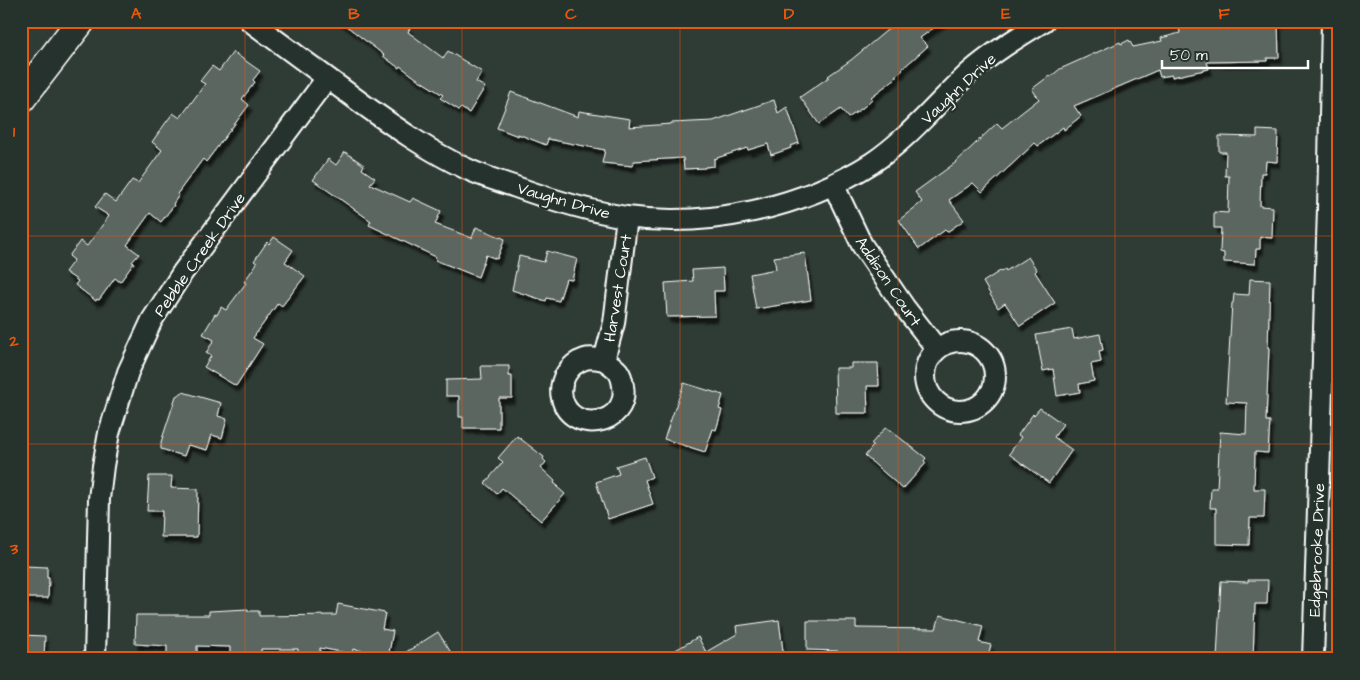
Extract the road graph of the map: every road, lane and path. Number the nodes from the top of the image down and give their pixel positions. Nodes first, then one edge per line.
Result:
1 (81, 21) edge
2 (250, 21) edge
3 (1044, 21) edge
4 (1332, 21) edge
5 (328, 78) junction
6 (21, 99) edge
7 (833, 184) junction
8 (1333, 209) edge
9 (628, 217) junction
10 (937, 349) dead end
11 (604, 360) dead end
12 (95, 659) edge
13 (1313, 659) edge

1 - 6 street
2 - 5 street, Vaughn Drive
3 - 7 street, Vaughn Drive
4 - 8 street, Edgebrooke Drive
5 - 9 street, Vaughn Drive
5 - 12 street, Pebble Creek Drive
7 - 9 street, Vaughn Drive
7 - 10 street, Addison Court
8 - 13 street, Edgebrooke Drive
9 - 11 street, Harvest Court

